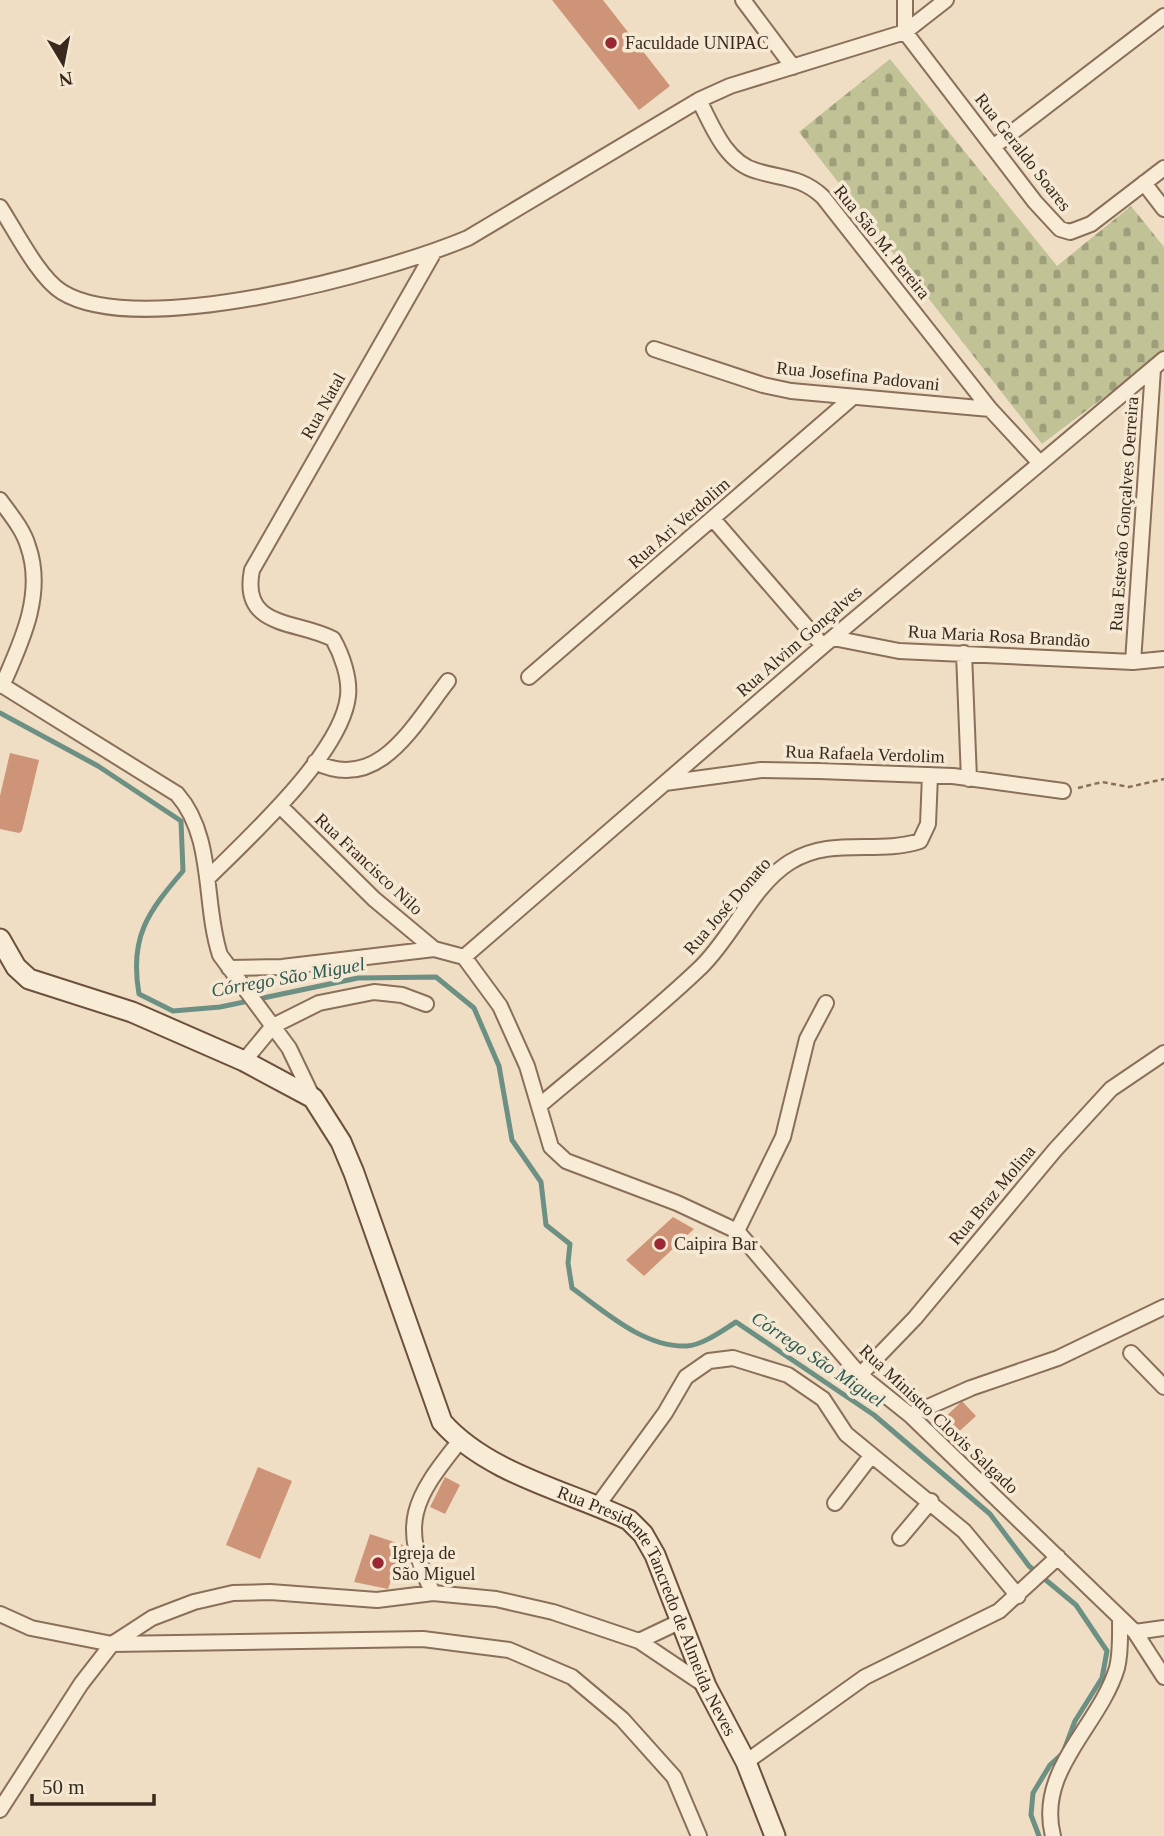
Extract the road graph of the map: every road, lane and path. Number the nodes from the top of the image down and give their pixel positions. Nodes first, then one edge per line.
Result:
1 (743, 0) edge
2 (905, 0) edge
3 (946, 0) edge
4 (1164, 16) edge
5 (905, 32) junction
6 (793, 68) junction
7 (699, 100) junction
8 (993, 147) junction
9 (1164, 168) edge
10 (1144, 183) junction
11 (0, 207) edge
12 (1164, 209) edge
13 (434, 252) junction
14 (654, 349) dead end
15 (1158, 364) edge
16 (853, 397) junction
17 (990, 408) junction
18 (1039, 462) junction
19 (0, 500) edge
20 (713, 519) junction
21 (828, 642) junction
22 (964, 653) junction
23 (1164, 659) edge
24 (1133, 662) junction
25 (529, 677) dead end
26 (448, 681) dead end
27 (1, 685) edge
28 (315, 762) junction
29 (930, 775) junction
30 (970, 779) junction
31 (1164, 779) edge
32 (665, 783) junction
33 (1063, 791) joint
34 (280, 806) junction
35 (208, 878) junction
36 (0, 939) edge
37 (434, 949) junction
38 (464, 957) junction
39 (233, 973) junction
40 (826, 1003) dead end
41 (426, 1004) dead end
42 (270, 1022) junction
43 (1164, 1053) edge
44 (244, 1061) junction
45 (313, 1098) junction
46 (539, 1106) junction
47 (737, 1231) junction
48 (1164, 1307) edge
49 (1131, 1353) dead end
50 (860, 1375) junction
51 (1164, 1387) edge
52 (910, 1415) junction
53 (459, 1442) junction
54 (871, 1456) junction
55 (931, 1501) junction
56 (835, 1503) dead end
57 (598, 1505) junction
58 (901, 1538) dead end
59 (1054, 1561) junction
60 (433, 1593) junction
61 (1021, 1593) junction
62 (0, 1614) edge
63 (1121, 1619) junction
64 (679, 1622) junction
65 (1164, 1628) edge
66 (1135, 1632) junction
67 (639, 1641) junction
68 (112, 1644) junction
69 (1164, 1677) edge
70 (706, 1686) junction
71 (747, 1762) junction
72 (0, 1810) edge
73 (699, 1836) edge
74 (775, 1836) edge
75 (1054, 1836) edge

1 - 6 street
2 - 5 street
3 - 5 street
4 - 8 street
5 - 6 street
5 - 8 street, Rua Geraldo Soares
6 - 7 street
7 - 13 street
7 - 17 street, Rua São M. Pereira
8 - 10 street, Rua Geraldo Soares
9 - 10 street, Rua Geraldo Soares
10 - 12 street
11 - 13 street
13 - 28 street, Rua Natal
14 - 16 street, Rua Josefina Padovani
15 - 18 street, Rua Alvim Gonçalves
15 - 24 street, Rua Estevão Gonçalves Oerreira
16 - 17 street, Rua Josefina Padovani
16 - 20 street, Rua Ari Verdolim
17 - 18 street
18 - 21 street, Rua Alvim Gonçalves
19 - 27 street
20 - 21 street
20 - 25 street, Rua Ari Verdolim
21 - 22 street, Rua Maria Rosa Brandão
21 - 32 street, Rua Alvim Gonçalves
22 - 24 street, Rua Maria Rosa Brandão
22 - 30 street
23 - 24 street, Rua Maria Rosa Brandão
26 - 28 street
27 - 35 street
28 - 34 street, Rua Natal
29 - 30 street, Rua Rafaela Verdolim
29 - 32 street, Rua Rafaela Verdolim
29 - 46 street, Rua José Donato
30 - 33 street, Rua Rafaela Verdolim
31 - 33 path
32 - 38 street, Rua Alvim Gonçalves
34 - 35 street, Rua Natal
34 - 37 street, Rua Francisco Nilo
35 - 39 street
36 - 44 main road, Rua Presidente Tancredo de Almeida Neves
37 - 38 street
37 - 39 street
38 - 46 street, Rua Ministro Clovis Salgado
39 - 42 street, Rua Presidente Tancredo de Almeida Neves
40 - 47 street
41 - 42 street
42 - 44 street
42 - 45 street, Rua Presidente Tancredo de Almeida Neves
43 - 50 street, Rua Braz Molina
44 - 45 main road, Rua Presidente Tancredo de Almeida Neves
45 - 53 main road, Rua Presidente Tancredo de Almeida Neves
46 - 47 street, Rua Ministro Clovis Salgado
47 - 50 street, Rua Ministro Clovis Salgado
48 - 52 street
49 - 51 street
50 - 52 street, Rua Ministro Clovis Salgado
52 - 59 street, Rua Ministro Clovis Salgado
53 - 57 main road, Rua Presidente Tancredo de Almeida Neves
53 - 60 street
54 - 55 street
54 - 56 street
54 - 57 street
55 - 58 street
55 - 61 street
57 - 64 main road, Rua Presidente Tancredo de Almeida Neves
59 - 61 street
59 - 63 street, Rua Ministro Clovis Salgado
60 - 67 street
60 - 68 street
61 - 71 street
62 - 68 street
63 - 66 street, Rua Ministro Clovis Salgado
63 - 75 street
64 - 67 street
64 - 70 main road, Rua Presidente Tancredo de Almeida Neves
65 - 66 street
66 - 69 street, Rua Ministro Clovis Salgado
67 - 70 street
68 - 72 street
68 - 73 street
70 - 71 main road, Rua Presidente Tancredo de Almeida Neves
71 - 74 main road, Rua Presidente Tancredo de Almeida Neves

